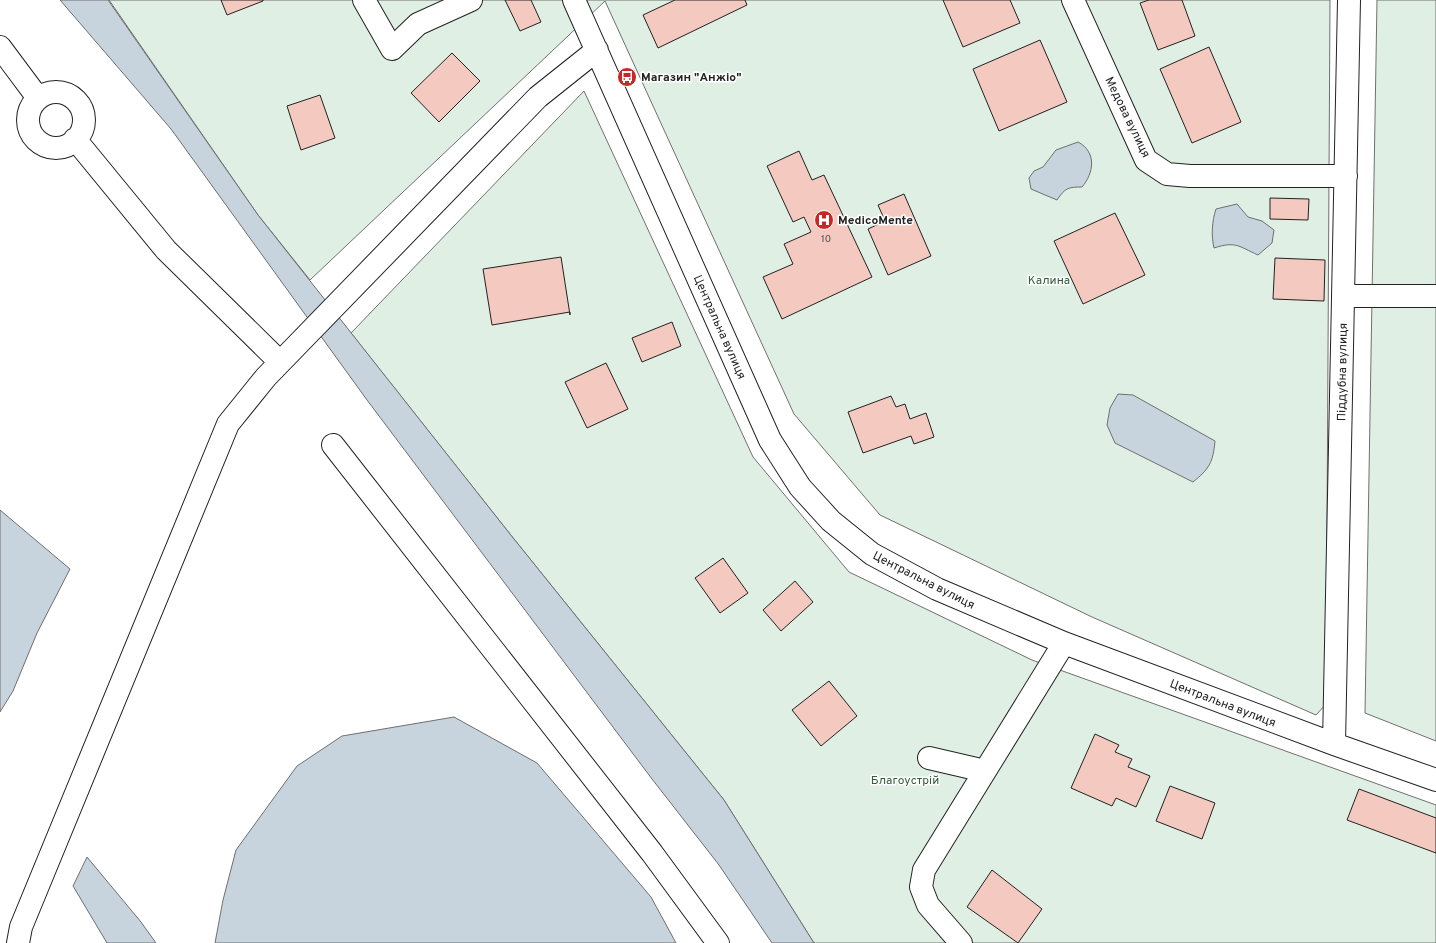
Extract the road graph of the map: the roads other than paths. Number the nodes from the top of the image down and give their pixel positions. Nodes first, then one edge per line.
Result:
1 (364, 0) edge
2 (471, 0) edge
3 (574, 0) edge
4 (1073, 0) edge
5 (1349, 0) edge
6 (0, 47) edge
7 (597, 50) junction
8 (38, 98) junction
9 (76, 140) junction
10 (1346, 176) junction
11 (1343, 296) junction
12 (1436, 296) edge
13 (280, 362) junction
14 (333, 445) dead end
15 (1064, 643) junction
16 (1334, 744) junction
17 (929, 758) dead end
18 (985, 771) junction
19 (1436, 780) edge
20 (18, 943) edge
21 (718, 943) edge
22 (961, 943) edge

1 - 2 street
3 - 7 street, Центральна вулиця
4 - 10 street, Медова вулиця
5 - 10 street, Піддубна вулиця
6 - 8 street
7 - 13 street
7 - 15 street, Центральна вулиця
8 - 9 street
8 - 9 street
9 - 13 street
10 - 11 street, Піддубна вулиця
11 - 12 street
11 - 16 street, Піддубна вулиця
13 - 20 street
14 - 21 street
15 - 16 street, Центральна вулиця
15 - 18 street
16 - 19 street, Центральна вулиця
17 - 18 street
18 - 22 street

